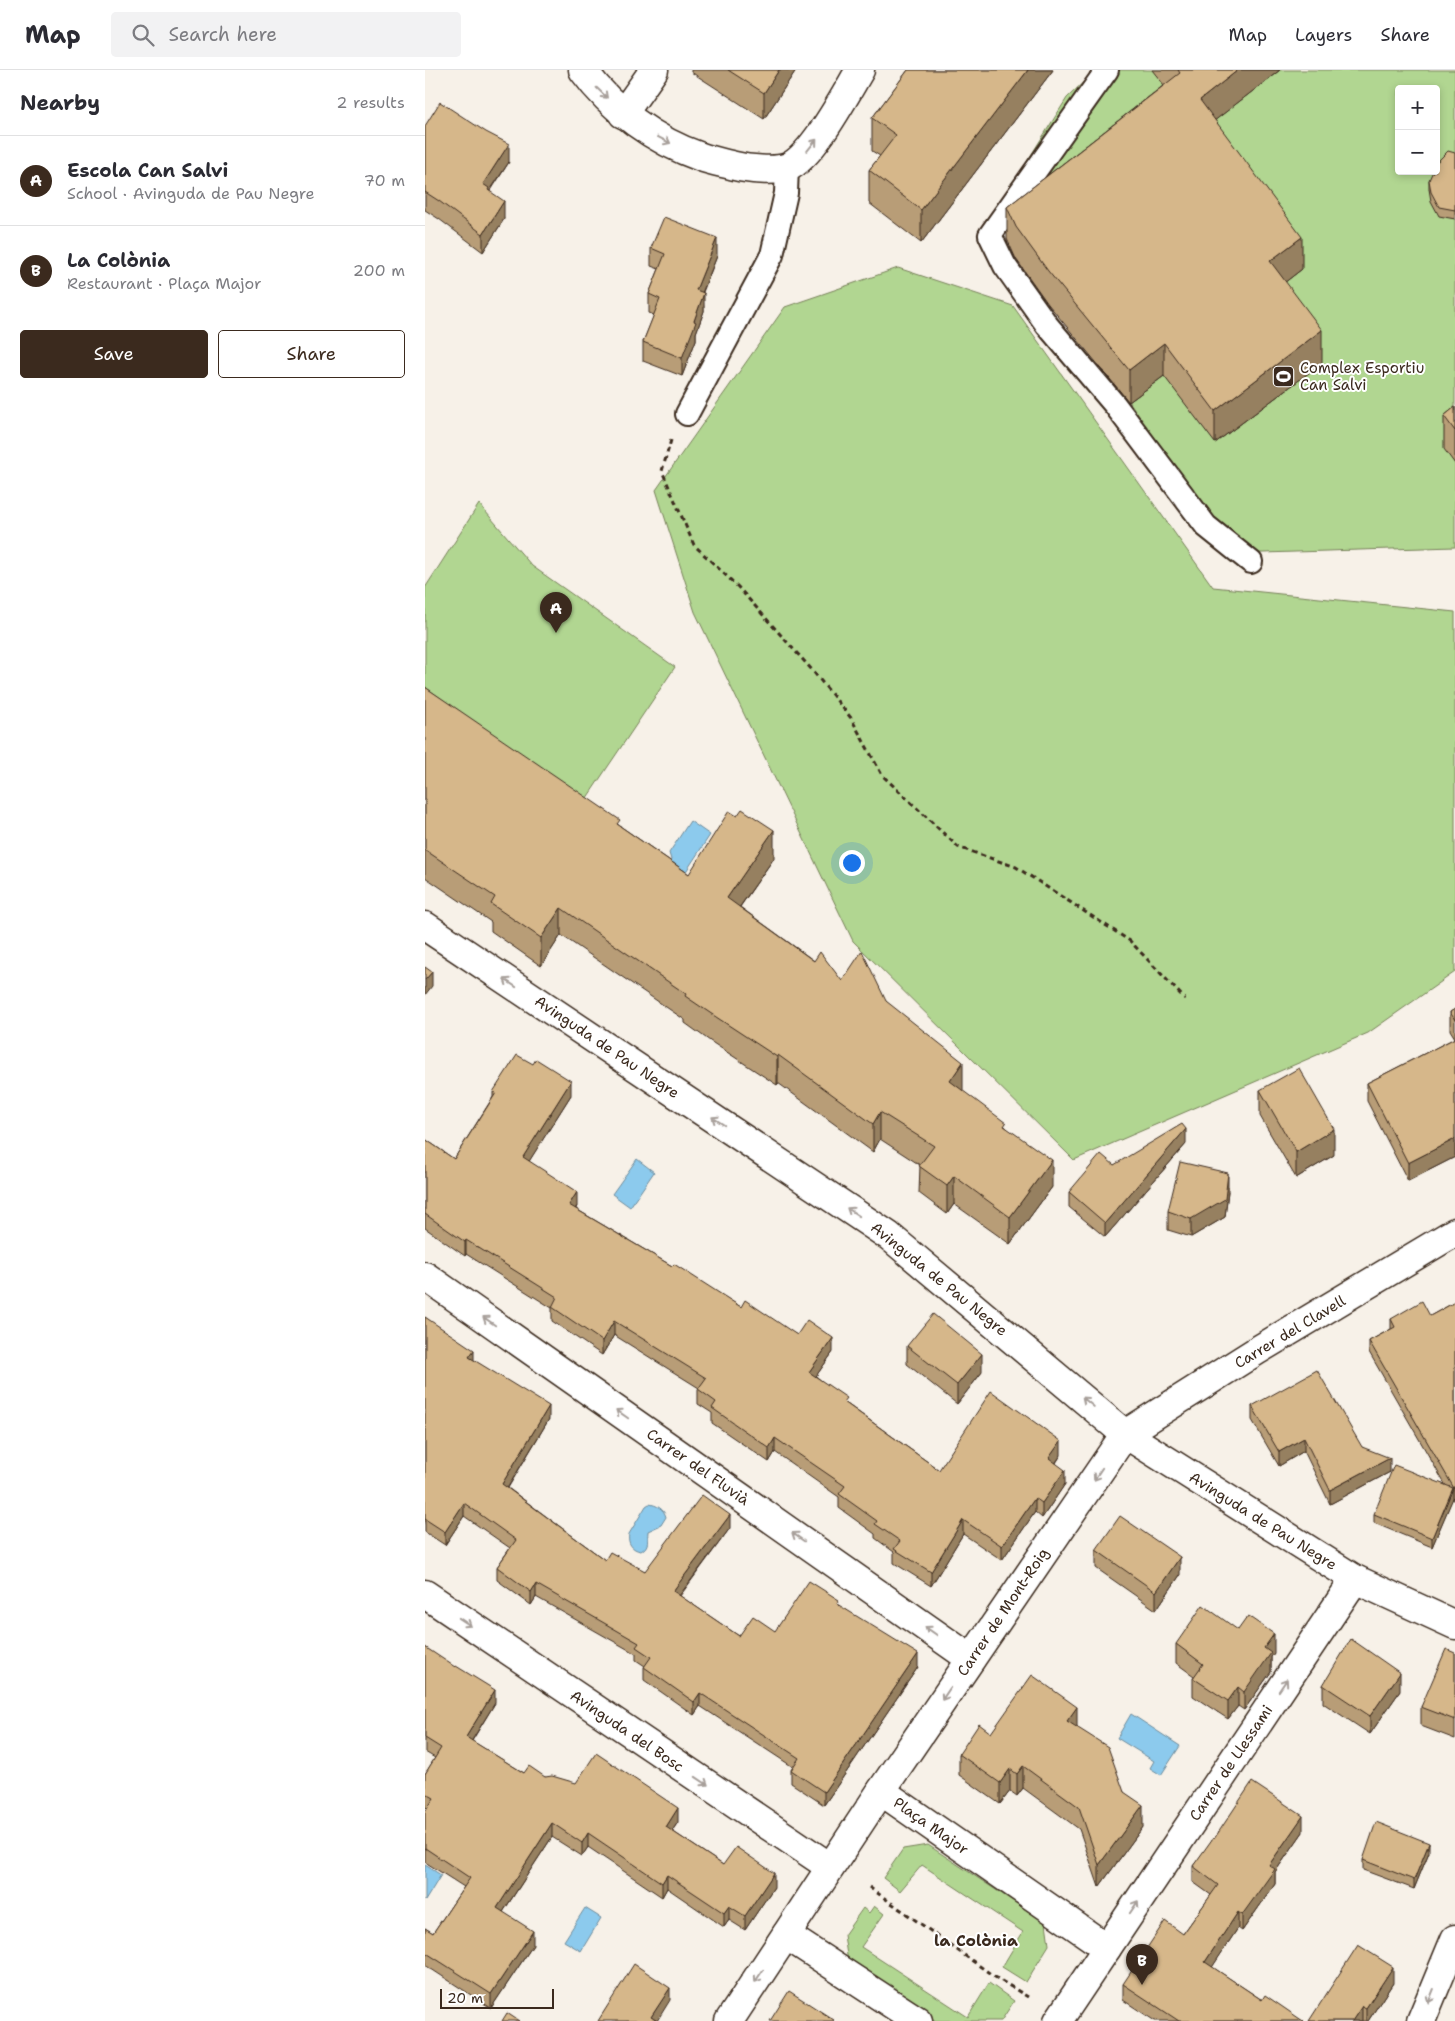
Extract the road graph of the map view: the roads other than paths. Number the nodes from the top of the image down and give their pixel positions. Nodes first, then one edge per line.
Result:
1 (583, 70) edge
2 (655, 70) edge
3 (861, 70) edge
4 (1107, 70) edge
5 (623, 114) junction
6 (787, 167) junction
7 (687, 414) road end
8 (1251, 562) dead end
9 (425, 926) edge
10 (1455, 1232) edge
11 (425, 1276) edge
12 (1125, 1434) junction
13 (1355, 1579) junction
14 (425, 1594) edge
15 (1455, 1625) edge
16 (971, 1659) junction
17 (881, 1791) junction
18 (830, 1867) junction
19 (786, 1935) junction
20 (1455, 1939) edge
21 (1107, 1948) junction
22 (729, 2021) edge
23 (918, 2021) edge
24 (1059, 2021) edge
25 (1421, 2021) edge

1 -> 5 street
2 - 5 street
6 -> 3 street
4 - 8 lane
5 -> 6 street
6 - 7 lane
12 -> 9 street, Avinguda de Pau Negre
10 - 12 street, Carrer del Clavell
16 -> 11 street, Carrer del Fluvià
12 - 13 street, Avinguda de Pau Negre
12 -> 16 street, Carrer de Mont-Roig
13 - 15 street, Avinguda de Pau Negre
21 -> 13 street, Carrer de Llessami
14 -> 18 street, Avinguda del Bosc
16 -> 17 street, Carrer de Mont-Roig
17 - 18 street, Plaça Major
17 - 21 street, Plaça Major
18 - 19 street, Plaça Major
19 -> 22 street
19 - 23 street
20 -> 25 street
21 - 24 street

